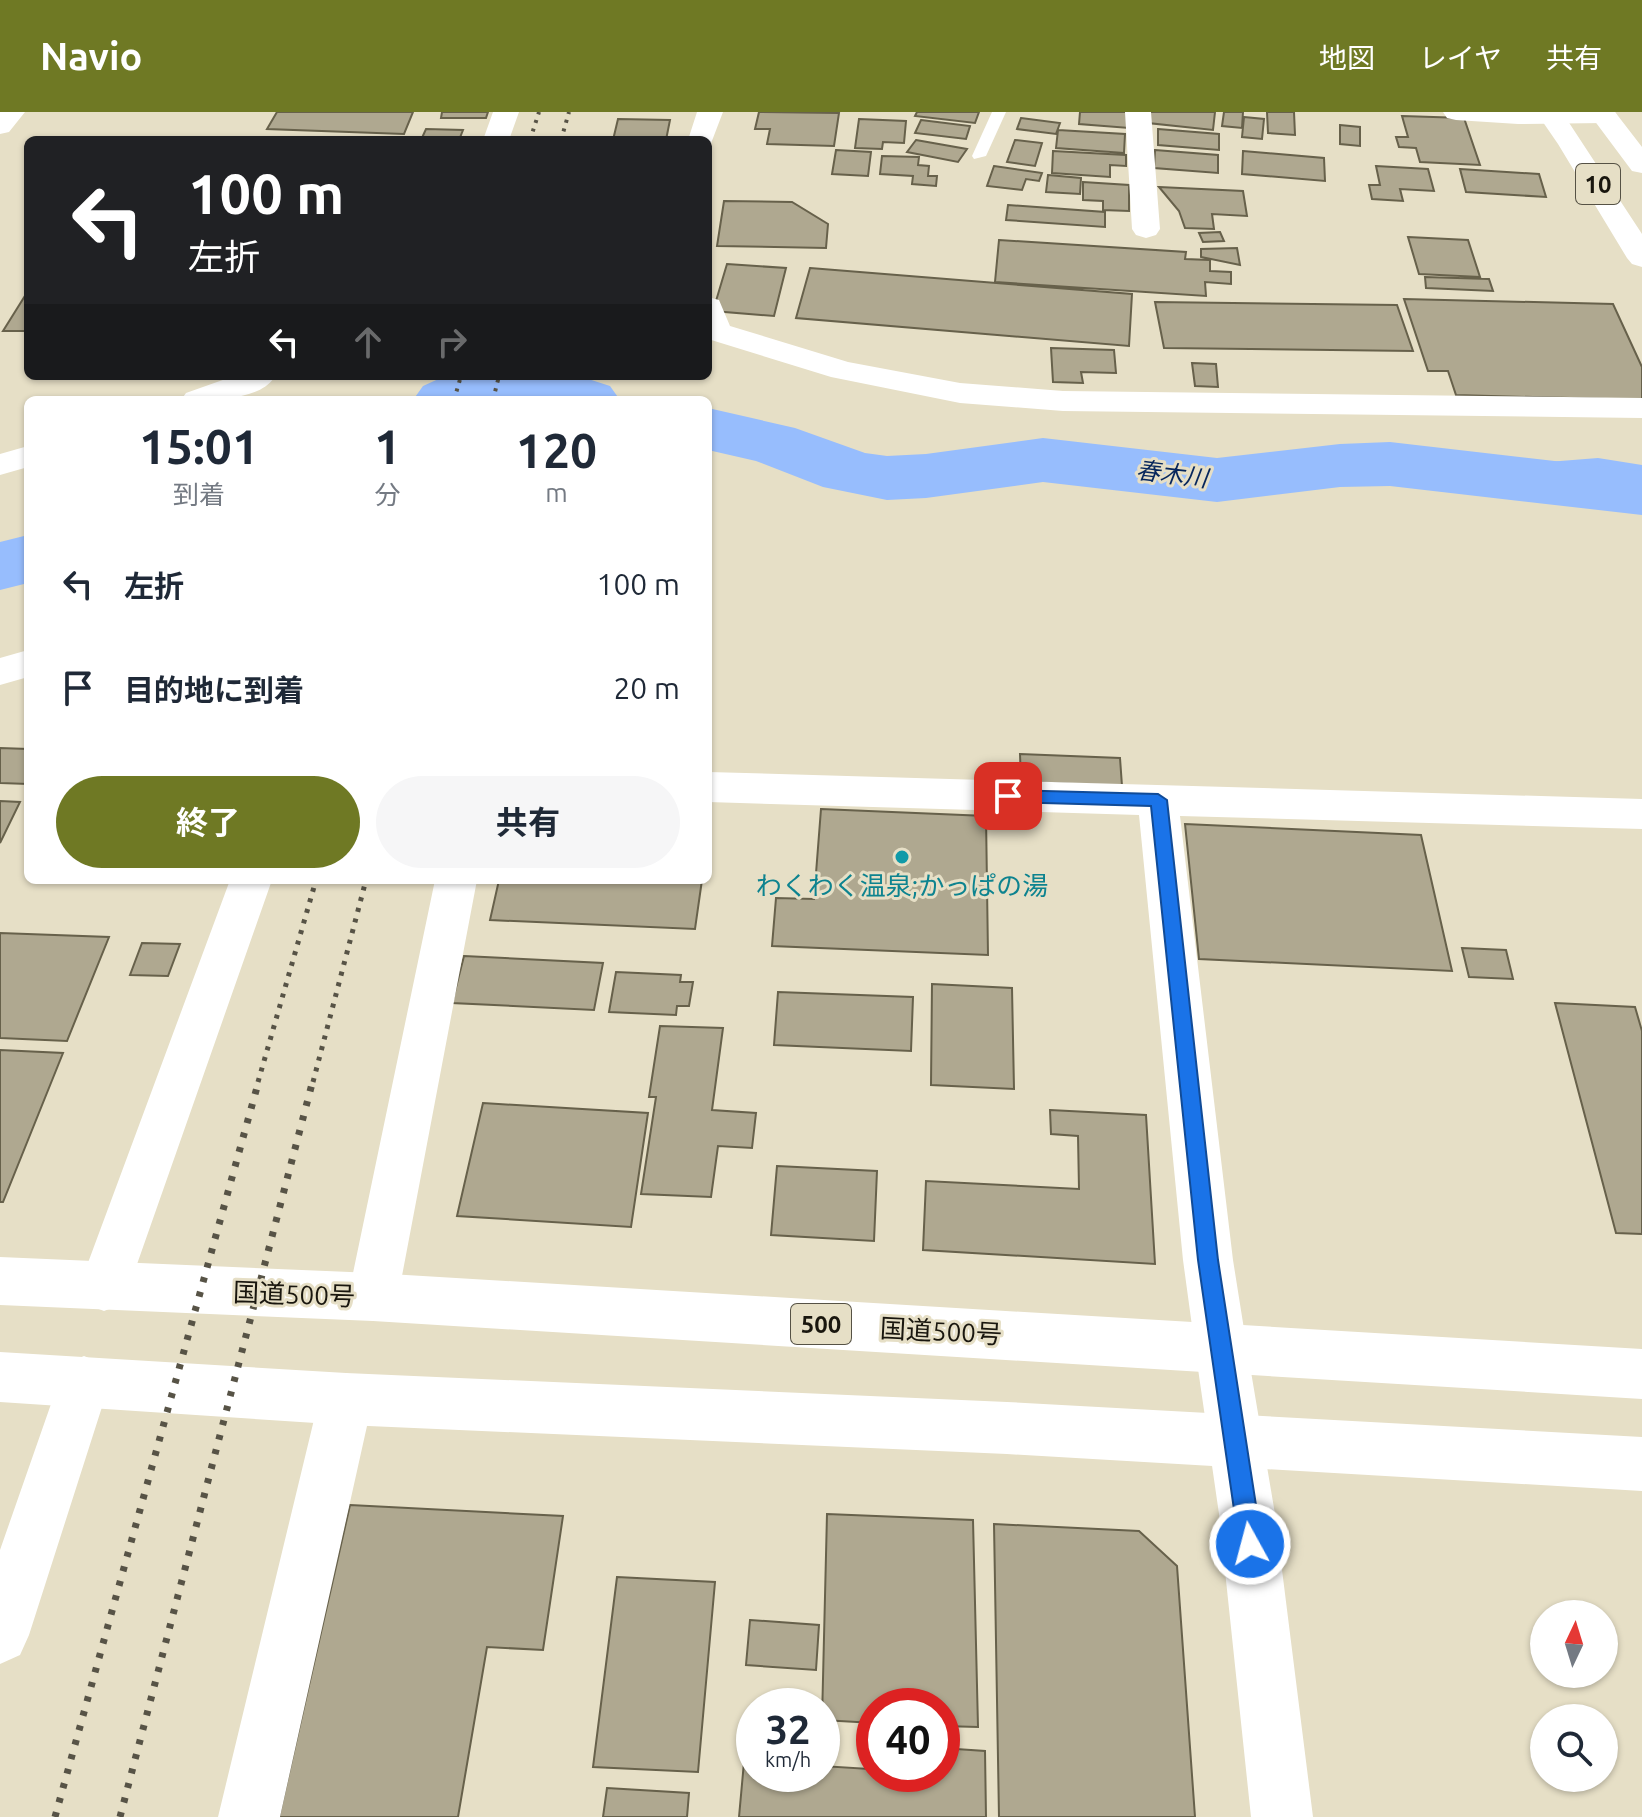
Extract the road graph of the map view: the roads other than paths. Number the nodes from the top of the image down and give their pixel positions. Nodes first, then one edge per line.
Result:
1 (12, 112) edge
2 (506, 112) edge
3 (710, 112) edge
4 (999, 112) edge
5 (1138, 112) edge
6 (1456, 112) edge
7 (1551, 114) edge
8 (1602, 114) edge
9 (0, 126) edge
10 (497, 136) edge
11 (702, 136) edge
12 (979, 156) dead end
13 (1642, 165) edge
14 (1146, 229) dead end
15 (1642, 258) edge
16 (712, 318) edge
17 (262, 385) edge
18 (214, 396) edge
19 (1642, 408) edge
20 (24, 457) edge
21 (0, 465) edge
22 (24, 664) edge
23 (0, 672) edge
24 (712, 787) edge
25 (1158, 800) junction
26 (1642, 814) edge
27 (250, 884) edge
28 (455, 884) edge
29 (0, 1281) edge
30 (104, 1287) junction
31 (373, 1297) junction
32 (1221, 1348) junction
33 (1642, 1374) edge
34 (0, 1377) edge
35 (84, 1382) junction
36 (346, 1399) junction
37 (1236, 1441) junction
38 (1642, 1464) edge
39 (0, 1635) edge
40 (249, 1817) edge
41 (1282, 1817) edge

1 - 9 main road
2 - 10 main road
3 - 11 main road
4 - 12 lane
5 - 14 main road
6 - 7 main road
7 - 8 main road
7 - 15 main road, 10
8 - 13 main road, 10
16 - 19 main road
17 - 18 main road
20 - 21 main road
22 - 23 main road
24 - 25 main road
25 - 26 main road
25 - 32 main road
27 - 30 main road
28 - 31 main road
29 - 30 main road, 国道500号 / 500
30 - 31 main road, 国道500号 / 500
31 - 32 main road, 国道500号 / 500
32 - 33 main road, 国道500号 / 500
32 - 37 main road
34 - 35 main road
35 - 36 main road
35 - 39 main road
36 - 37 main road
36 - 40 main road
37 - 38 main road
37 - 41 main road

